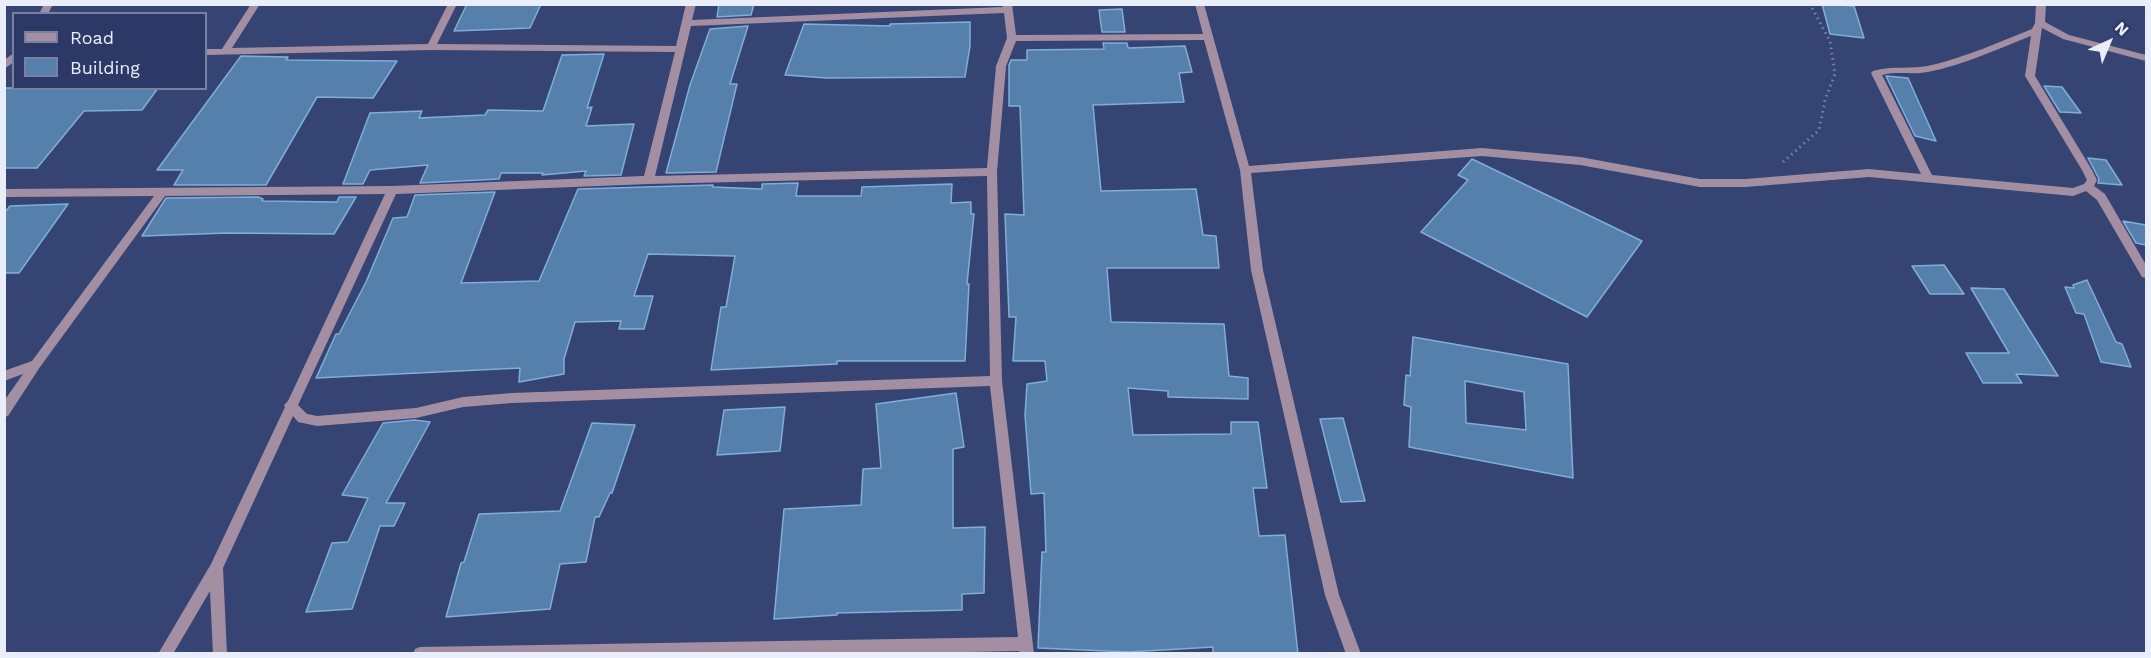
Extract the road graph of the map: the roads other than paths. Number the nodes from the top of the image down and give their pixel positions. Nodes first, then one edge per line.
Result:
1 (256, 4) edge
2 (453, 4) edge
3 (691, 4) edge
4 (1199, 4) edge
5 (2041, 4) edge
6 (1007, 7) edge
7 (687, 23) junction
8 (2038, 27) junction
9 (1208, 37) junction
10 (1012, 38) junction
11 (431, 47) junction
12 (680, 49) junction
13 (207, 52) edge
14 (225, 52) junction
15 (2146, 58) edge
16 (1245, 170) junction
17 (992, 172) junction
18 (1928, 178) junction
19 (649, 180) junction
20 (2088, 187) junction
21 (392, 190) junction
22 (163, 191) junction
23 (4, 193) edge
24 (2146, 274) edge
25 (36, 364) junction
26 (4, 376) edge
27 (996, 381) junction
28 (290, 405) junction
29 (4, 412) edge
30 (216, 568) junction
31 (1027, 649) edge
32 (467, 653) edge
33 (165, 654) edge
34 (220, 654) edge
35 (420, 654) edge
36 (1354, 654) edge

1 - 14 street
2 - 11 street
3 - 7 street
4 - 9 street
5 - 8 street
6 - 7 street
6 - 10 street
7 - 12 street
8 - 15 street
8 - 18 street
8 - 20 street
9 - 10 street
9 - 16 street
10 - 17 street
11 - 12 street
11 - 14 street
12 - 19 street
13 - 14 street
16 - 18 street
16 - 36 street
17 - 19 street
17 - 27 street
18 - 20 street
19 - 21 street
20 - 24 street
21 - 22 street
21 - 28 street
22 - 23 street
22 - 25 street
25 - 26 street
25 - 29 street
27 - 28 street
27 - 31 street
28 - 30 street
30 - 33 street
30 - 34 street
31 - 32 street
32 - 35 street

